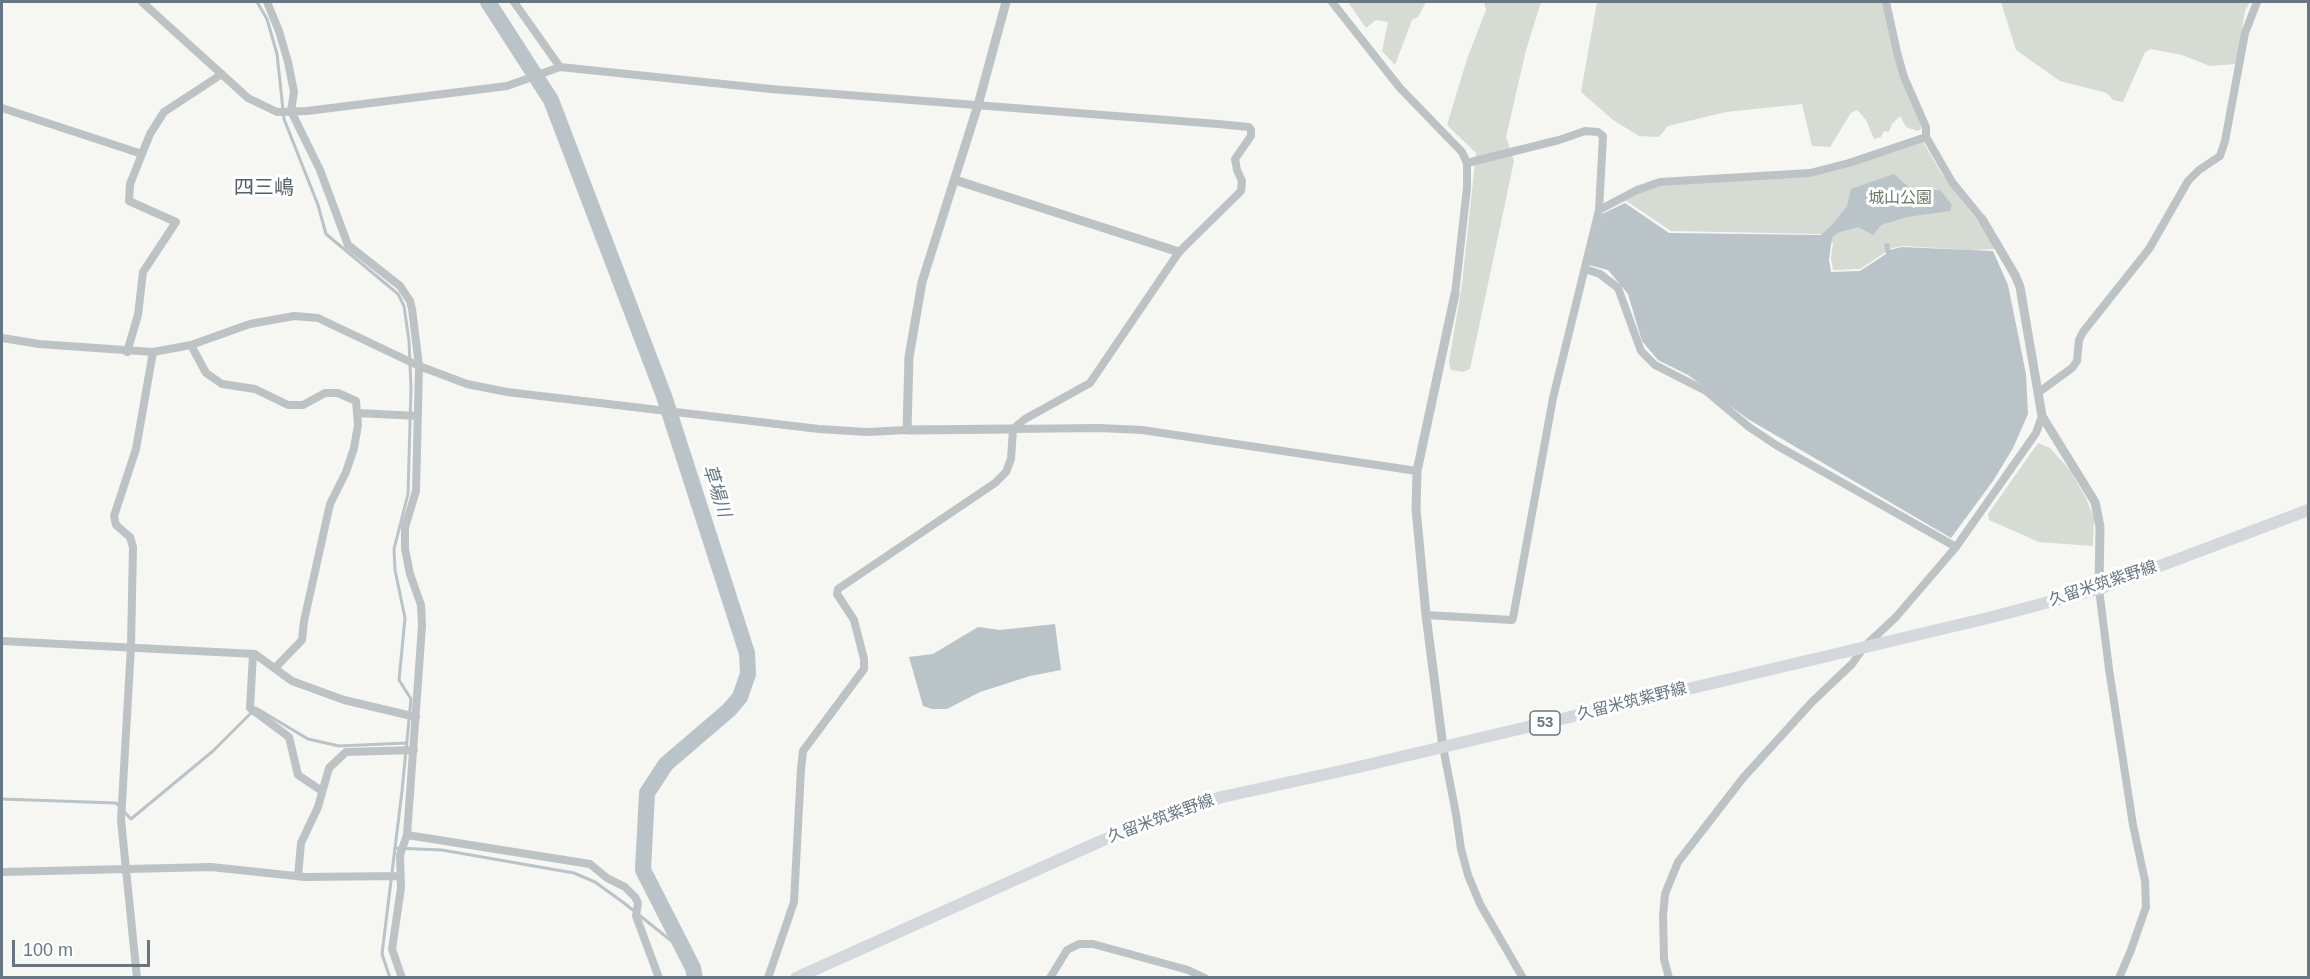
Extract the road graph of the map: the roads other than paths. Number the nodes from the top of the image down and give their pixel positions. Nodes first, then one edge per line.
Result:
1 (142, 2) edge
2 (267, 2) edge
3 (514, 2) edge
4 (1006, 2) edge
5 (1332, 2) edge
6 (1886, 2) edge
7 (2257, 2) edge
8 (560, 67) junction
9 (222, 74) junction
10 (978, 105) junction
11 (2, 108) edge
12 (291, 111) junction
13 (1926, 137) junction
14 (142, 154) junction
15 (1467, 163) junction
16 (955, 180) junction
17 (1599, 210) junction
18 (1982, 219) joint
19 (1179, 252) junction
20 (1585, 269) junction
21 (1455, 294) joint
22 (2, 338) edge
23 (191, 345) junction
24 (127, 352) junction
25 (153, 352) junction
26 (419, 366) junction
27 (2039, 392) junction
28 (357, 413) junction
29 (418, 416) junction
30 (2042, 416) junction
31 (1013, 429) junction
32 (907, 430) junction
33 (1417, 471) junction
34 (2308, 510) edge
35 (1956, 547) junction
36 (2099, 589) junction
37 (1426, 615) junction
38 (2, 641) edge
39 (130, 646) junction
40 (1864, 648) junction
41 (253, 654) junction
42 (276, 668) junction
43 (416, 717) junction
44 (1443, 747) junction
45 (414, 750) junction
46 (322, 791) junction
47 (406, 835) junction
48 (128, 868) junction
49 (2, 872) edge
50 (298, 876) junction
51 (400, 876) junction
52 (137, 978) edge
53 (402, 978) edge
54 (660, 978) edge
55 (768, 978) edge
56 (796, 978) edge
57 (1050, 978) edge
58 (1205, 978) edge
59 (1523, 978) edge
60 (1669, 978) edge
61 (2119, 978) edge

1 - 9 street
2 - 12 street
3 - 8 street
4 - 10 street
5 - 15 street
6 - 13 street
7 - 27 street
8 - 10 street
8 - 12 street
9 - 12 street
9 - 14 street
10 - 16 street
10 - 19 street
11 - 14 street
12 - 26 street
13 - 17 street
13 - 18 street
14 - 24 street
15 - 17 street
15 - 21 street
16 - 19 street
16 - 32 street
17 - 20 street
18 - 27 street
19 - 31 street
20 - 35 street
20 - 37 street
21 - 33 street
22 - 24 street
23 - 25 street
23 - 26 street
23 - 28 street
24 - 25 street
25 - 39 street
26 - 29 street
26 - 32 street
27 - 30 street
28 - 29 street
28 - 42 street
29 - 43 street
30 - 35 street
30 - 36 street
31 - 32 street
31 - 33 street
31 - 55 street
33 - 37 street
34 - 36 main road, 久留米筑紫野線 / 53
35 - 40 street
36 - 40 main road, 久留米筑紫野線 / 53
36 - 61 street
37 - 44 street
38 - 39 street
39 - 41 street
39 - 48 street
40 - 44 main road, 久留米筑紫野線 / 53
40 - 60 street
41 - 42 street
41 - 46 street
42 - 43 street
43 - 45 street
44 - 56 main road, 久留米筑紫野線 / 53
44 - 59 street
45 - 46 street
45 - 47 street
46 - 50 street
47 - 51 street
47 - 54 street
48 - 49 street
48 - 50 street
48 - 52 street
50 - 51 street
51 - 53 street
57 - 58 street

